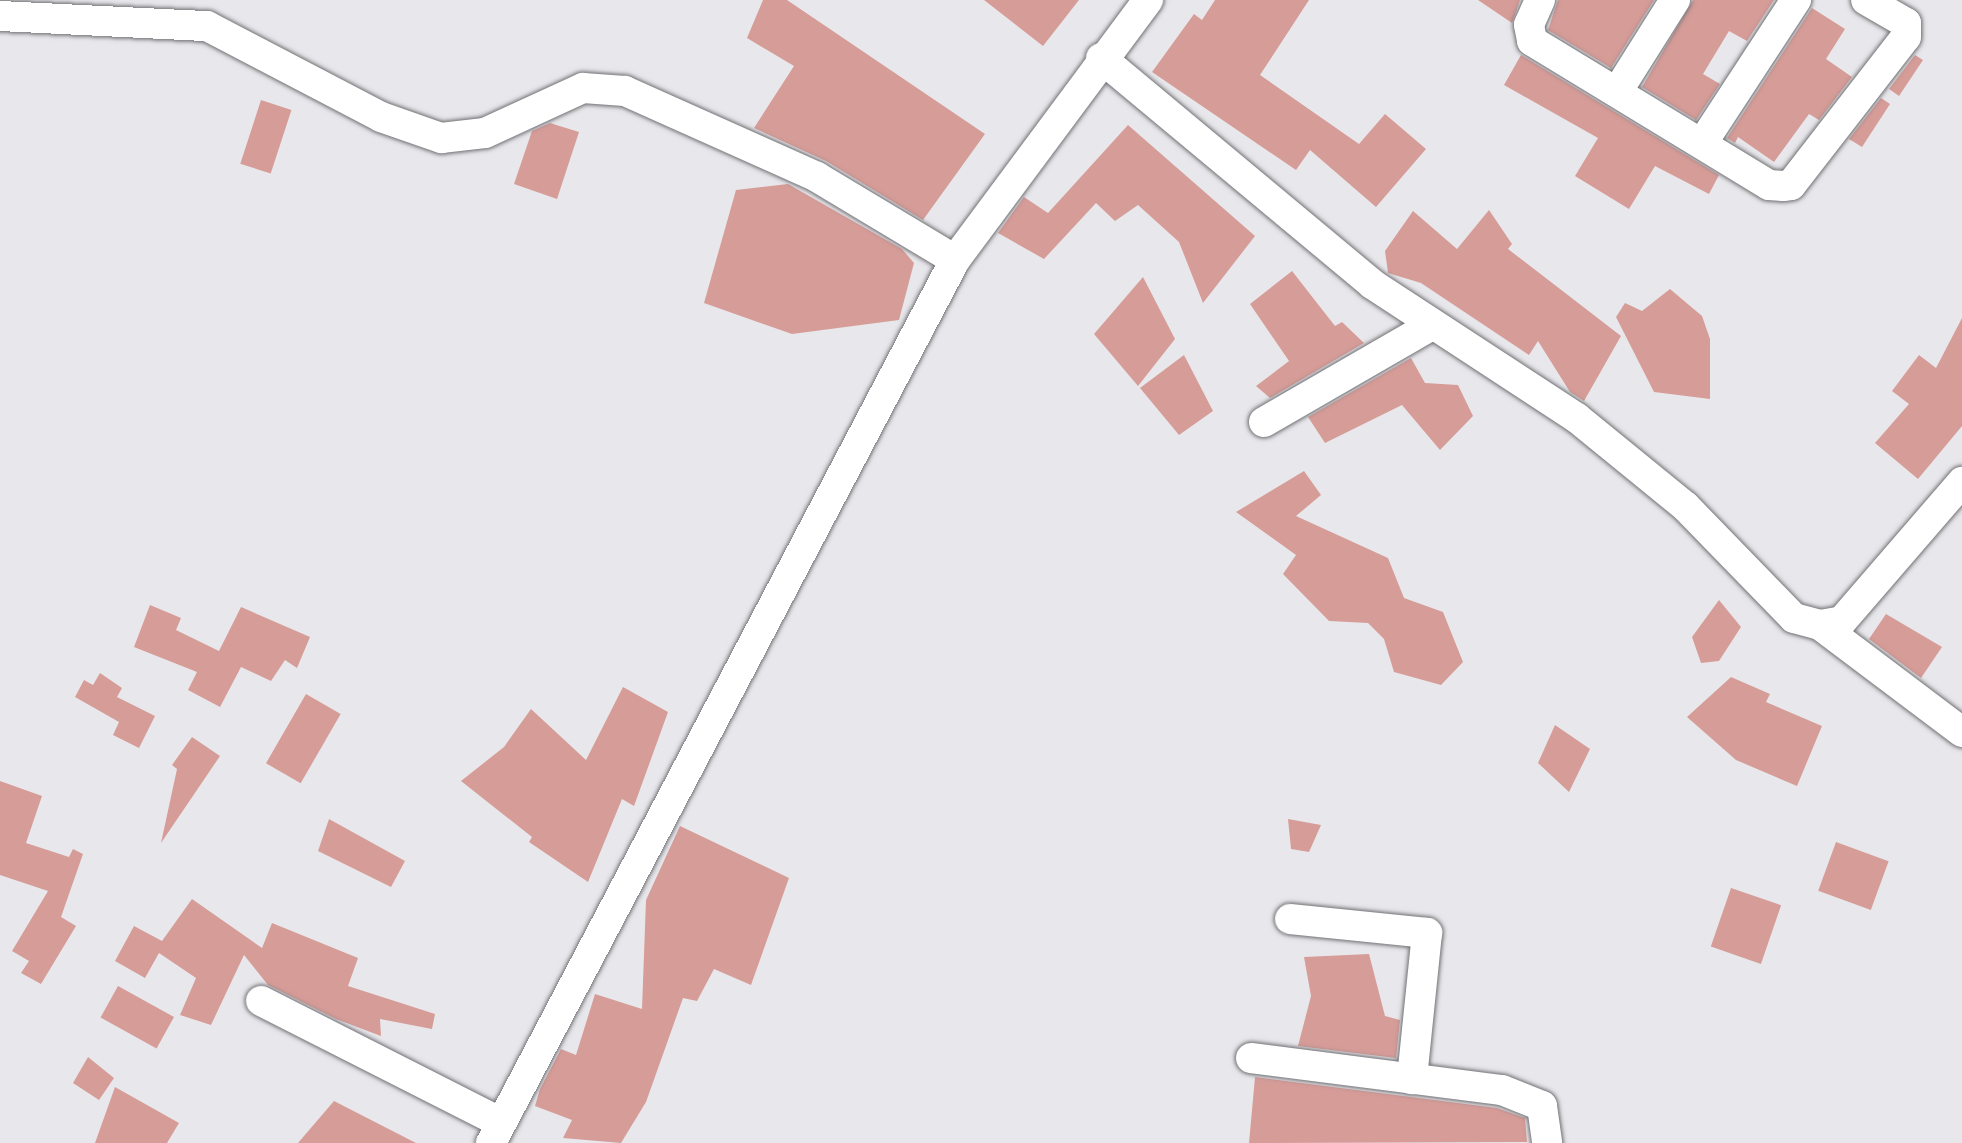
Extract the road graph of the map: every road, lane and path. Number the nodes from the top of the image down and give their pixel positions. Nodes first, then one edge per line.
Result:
1 (1148, 0) edge
2 (1540, 0) edge
3 (1675, 0) edge
4 (1796, 0) edge
5 (1866, 0) edge
6 (0, 16) edge
7 (1101, 58) junction
8 (1617, 92) junction
9 (1703, 142) junction
10 (955, 260) junction
11 (1430, 326) junction
12 (1264, 422) dead end
13 (1962, 482) edge
14 (1820, 625) junction
15 (1962, 732) edge
16 (1290, 919) dead end
17 (261, 1001) dead end
18 (1251, 1058) dead end
19 (1412, 1079) junction
20 (496, 1133) edge
21 (1547, 1143) edge

1 - 7 street
2 - 8 street
3 - 8 street
4 - 9 street
5 - 9 street
6 - 10 street
7 - 10 street
7 - 11 street
8 - 9 street
10 - 20 street
11 - 12 street
11 - 14 street
13 - 14 street
14 - 15 street
16 - 19 street
17 - 20 street
18 - 19 street
19 - 21 street

